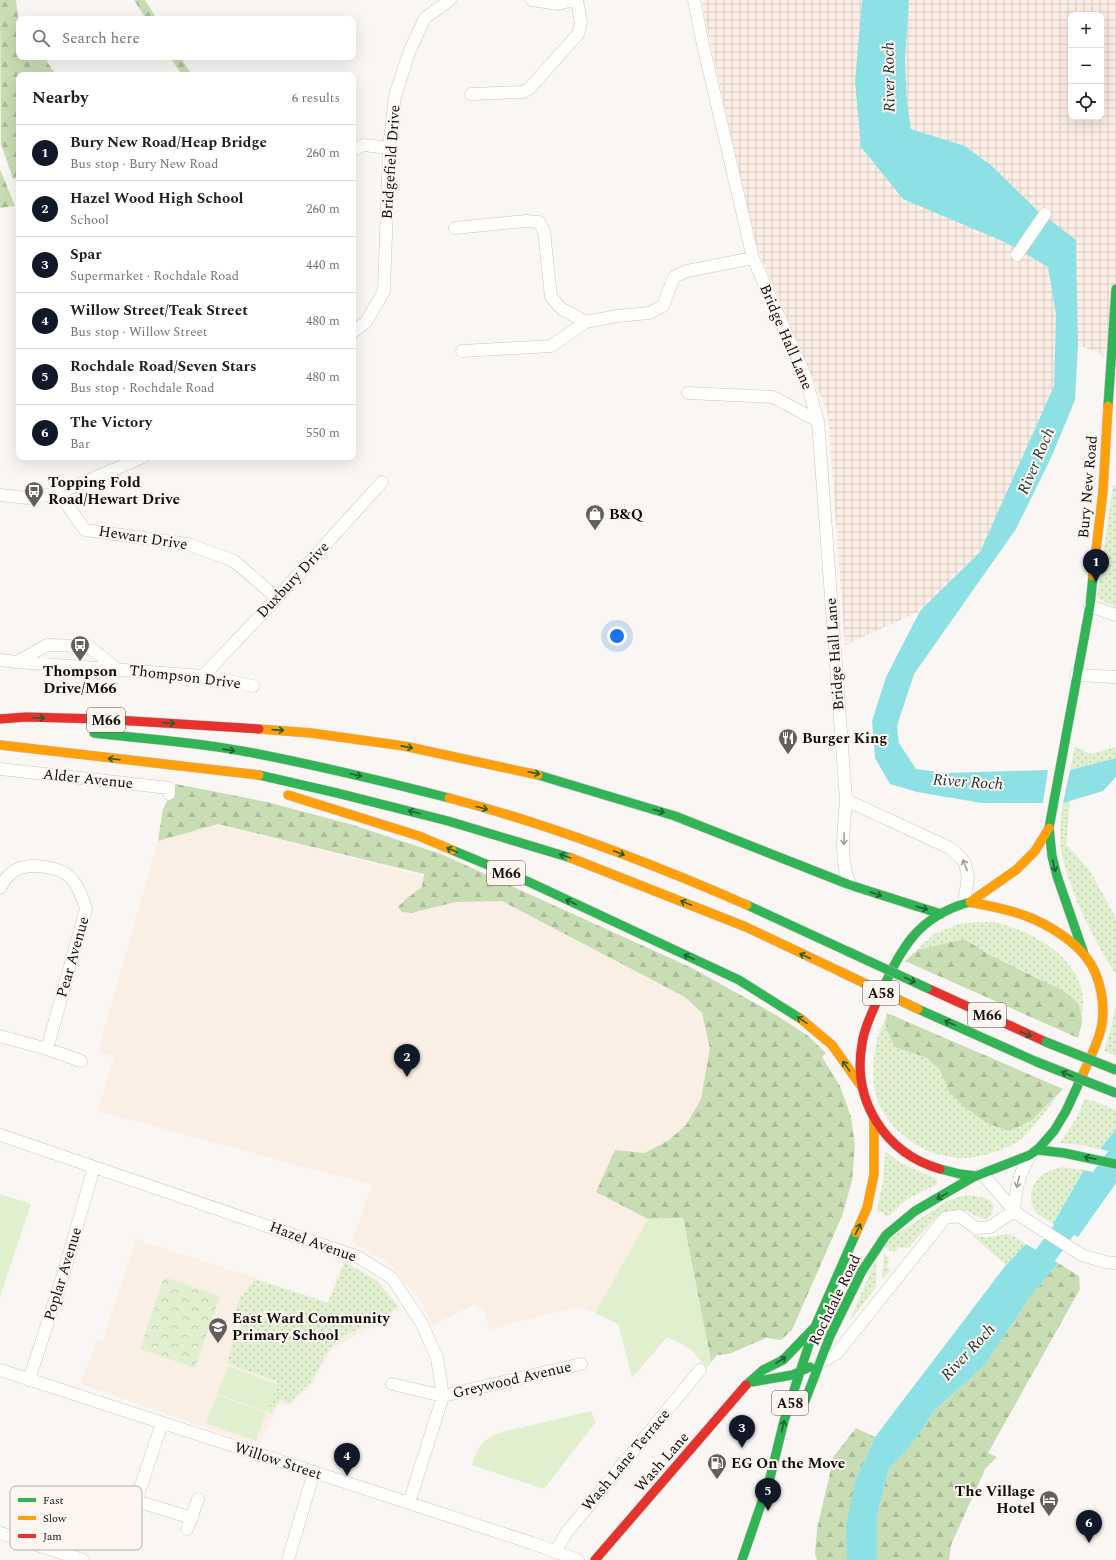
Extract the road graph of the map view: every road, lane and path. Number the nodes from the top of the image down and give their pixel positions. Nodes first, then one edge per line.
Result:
1 (450, 0) edge
2 (572, 0) edge
3 (577, 0) edge
4 (694, 0) edge
5 (537, 1) edge
6 (471, 94) dead end
7 (388, 148) junction
8 (356, 149) edge
9 (1045, 214) dead end
10 (455, 228) dead end
11 (1017, 255) dead end
12 (753, 258) junction
13 (1116, 289) edge
14 (586, 322) junction
15 (356, 330) edge
16 (1114, 344) edge
17 (462, 351) dead end
18 (688, 393) dead end
19 (818, 421) junction
20 (136, 460) edge
21 (382, 482) dead end
22 (59, 493) junction
23 (0, 495) edge
24 (277, 598) junction
25 (1090, 606) junction
26 (1116, 615) edge
27 (0, 660) edge
28 (16, 662) junction
29 (117, 669) junction
30 (1076, 675) junction
31 (203, 676) junction
32 (1116, 677) edge
33 (253, 686) dead end
34 (0, 719) edge
35 (0, 726) edge
36 (15, 727) dead end
37 (85, 732) dead end
38 (0, 745) edge
39 (152, 764) junction
40 (0, 769) edge
41 (229, 781) dead end
42 (276, 792) dead end
43 (168, 794) dead end
44 (846, 800) junction
45 (1049, 828) junction
46 (850, 885) junction
47 (0, 888) edge
48 (967, 903) junction
49 (941, 914) junction
50 (1086, 957) junction
51 (1097, 977) junction
52 (1111, 992) dead end
53 (0, 1036) edge
54 (47, 1049) junction
55 (81, 1061) dead end
56 (1116, 1070) edge
57 (860, 1086) junction
58 (1116, 1093) edge
59 (874, 1119) junction
60 (0, 1135) edge
61 (1034, 1152) junction
62 (1116, 1164) edge
63 (94, 1167) junction
64 (978, 1175) junction
65 (1014, 1211) junction
66 (1116, 1263) edge
67 (814, 1329) junction
68 (821, 1362) junction
69 (581, 1364) dead end
70 (0, 1370) edge
71 (700, 1370) dead end
72 (801, 1371) junction
73 (29, 1380) junction
74 (749, 1382) junction
75 (392, 1384) dead end
76 (443, 1396) junction
77 (800, 1412) dead end
78 (162, 1423) junction
79 (789, 1440) dead end
80 (314, 1472) junction
81 (770, 1478) junction
82 (141, 1486) edge
83 (198, 1498) dead end
84 (409, 1503) junction
85 (142, 1504) edge
86 (0, 1533) edge
87 (10, 1536) edge
88 (52, 1550) edge
89 (554, 1552) junction
90 (83, 1560) edge
91 (290, 1560) edge
92 (578, 1560) edge
93 (595, 1560) edge
94 (742, 1560) edge

1 - 7 street, Bridgefield Drive
2 - 5 street
3 - 6 street
4 - 12 street, Bridge Hall Lane
7 - 8 street
7 - 15 street, Bridgefield Drive
9 - 11 street
10 - 14 street
12 - 14 street
12 - 19 street, Bridge Hall Lane
13 - 16 main road, Bury New Road / A58
14 - 17 street
16 - 25 main road, Bury New Road / A58
18 - 19 street
19 - 44 street, Bridge Hall Lane
20 - 22 street
21 - 24 street, Duxbury Drive
22 - 23 street
22 - 24 street, Hewart Drive
24 - 31 street, Duxbury Drive
25 - 26 street
25 - 30 main road, Bury New Road / A58
27 - 28 street, Thompson Drive
28 - 29 street, Thompson Drive
28 - 29 street, Thompson Drive
29 - 31 street, Thompson Drive
30 - 32 street
30 - 45 main road, Bury New Road / A58
31 - 33 street, Thompson Drive
34 -> 46 main road, M66
35 - 36 main road
37 -> 56 main road, M66, bridge
39 -> 38 main road, M66
39 - 41 main road, M66
58 -> 39 main road, M66, bridge
40 - 43 street, Alder Avenue
57 -> 42 main road, M66
44 -> 46 street, Bridge Hall Lane
48 -> 44 street
45 - 48 main road, Bury New Road / A58
45 -> 50 main road, Bury New Road / A58
46 -> 49 main road
47 - 54 street, Pear Avenue
48 - 49 main road, A58
48 - 50 main road, A58
49 - 57 main road, A58
50 - 51 main road, A58
51 - 52 main road
51 - 61 main road, A58
53 - 54 street
54 - 55 street
57 - 59 main road, A58
59 - 64 main road, A58
67 -> 59 main road, Rochdale Road / A58
60 - 63 street, Hazel Avenue
62 -> 61 main road
61 - 64 main road, A58
61 -> 65 street
63 - 73 street, Poplar Avenue
63 - 76 street, Hazel Avenue
64 - 65 street
64 -> 68 main road, Rochdale Road / A58
65 - 66 street
65 - 68 street
67 - 72 main road, Rochdale Road / A58
74 -> 67 main road, Wash Lane
68 - 72 main road
68 - 77 main road, Rochdale Road / A58
69 - 76 street, Greywood Avenue
70 - 73 street, Willow Street
71 - 89 street, Wash Lane Terrace
72 - 74 main road
81 -> 72 main road, Rochdale Road / A58
73 - 78 street, Willow Street
74 - 93 main road, Wash Lane
75 - 76 street
76 - 84 street, Hazel Avenue
78 - 80 street, Willow Street
78 - 82 street
79 - 81 main road, Rochdale Road / A58
80 - 84 street, Willow Street
80 - 91 street
81 - 94 main road, Rochdale Road / A58
83 - 85 street
84 - 89 street, Willow Street
86 - 87 street
88 - 90 street
89 - 92 street, Willow Street

